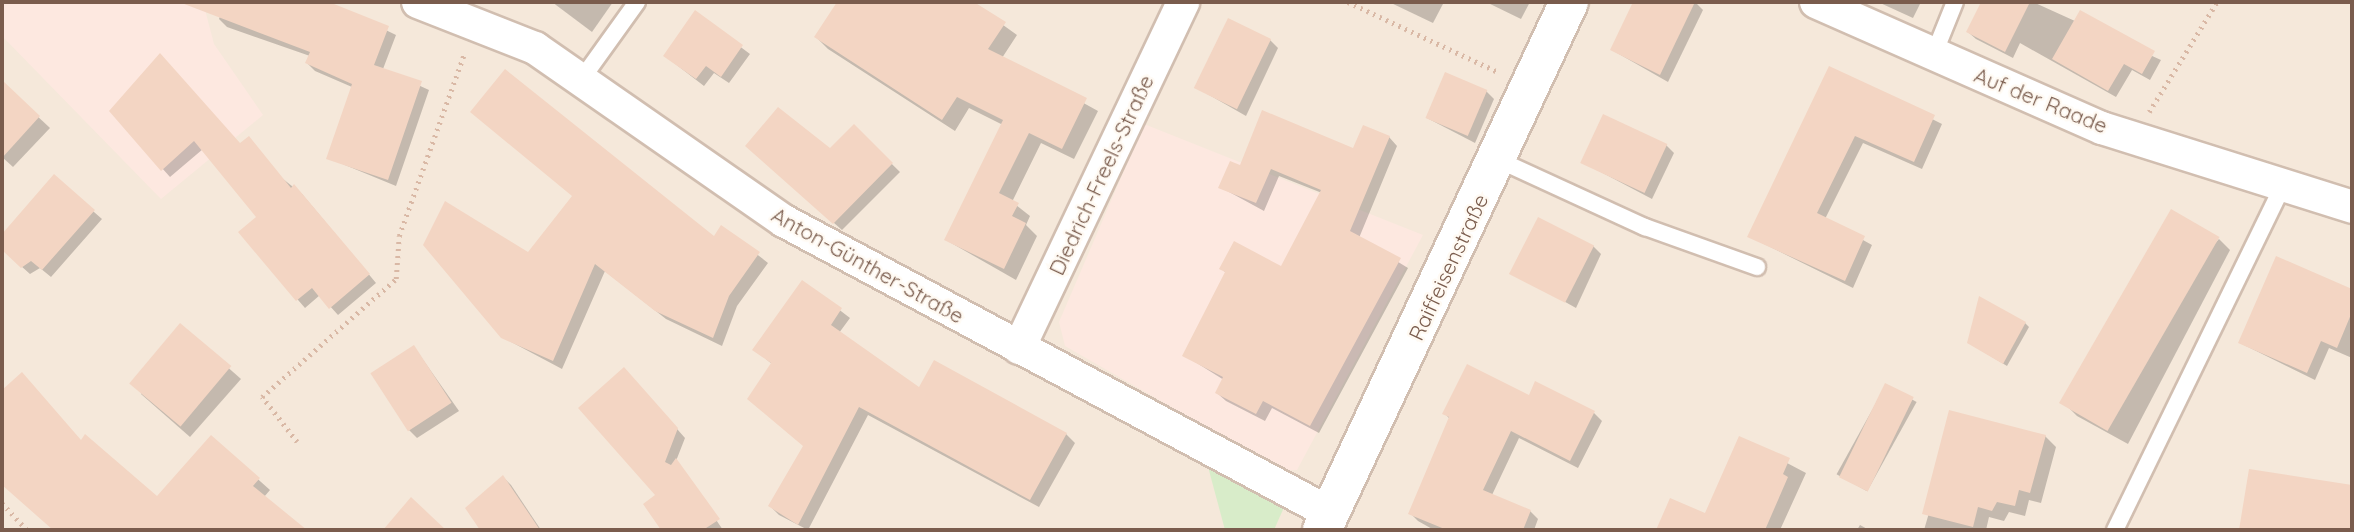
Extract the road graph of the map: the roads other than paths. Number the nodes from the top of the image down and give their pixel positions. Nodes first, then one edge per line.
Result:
1 (637, 2) edge
2 (1184, 2) edge
3 (1569, 2) edge
4 (1816, 2) edge
5 (1955, 2) edge
6 (428, 3) edge
7 (1934, 54) junction
8 (581, 80) junction
9 (1499, 160) junction
10 (2284, 184) junction
11 (2352, 207) edge
12 (1758, 267) dead end
13 (1019, 348) junction
14 (1326, 522) edge
15 (2115, 530) edge

1 - 8 lane
2 - 13 street, Diedrich-Freels-Straße
3 - 9 street, Raiffeisenstraße
4 - 7 street, Auf der Raade
5 - 7 lane
6 - 8 street, Anton-Günther-Straße
7 - 10 street, Auf der Raade
8 - 13 street, Anton-Günther-Straße
9 - 12 lane
9 - 14 street, Raiffeisenstraße
10 - 11 street, Auf der Raade
10 - 15 lane
13 - 14 street, Anton-Günther-Straße

